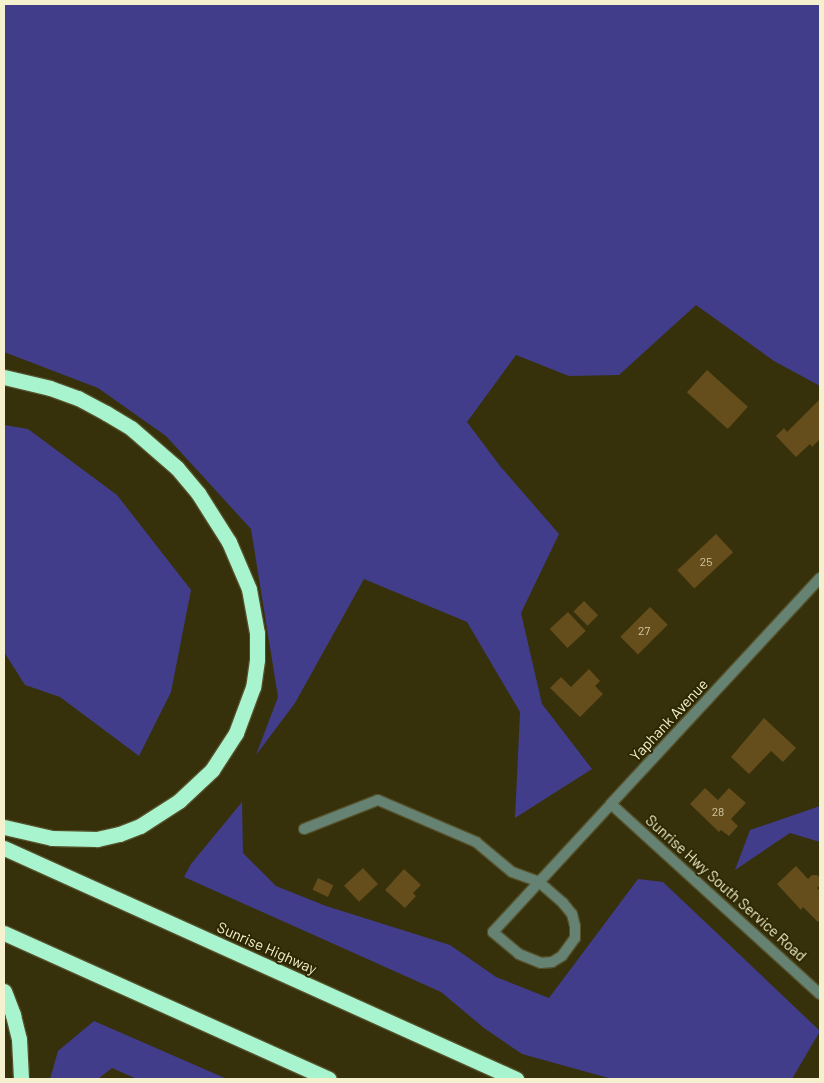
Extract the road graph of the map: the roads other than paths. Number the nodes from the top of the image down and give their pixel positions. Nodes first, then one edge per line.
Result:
1 (4, 377) edge
2 (820, 578) edge
3 (611, 804) junction
4 (4, 827) edge
5 (304, 829) dead end
6 (4, 848) edge
7 (539, 882) junction
8 (4, 933) edge
9 (4, 990) edge
10 (820, 994) edge
11 (21, 1079) edge
12 (329, 1079) edge
13 (516, 1079) edge

1 - 4 highway
2 - 3 street, Yaphank Avenue
3 - 7 street, Yaphank Avenue
3 - 10 street, Sunrise Hwy South Service Road
5 - 7 street
6 - 13 highway, Sunrise Highway
7 - 7 street, Yaphank Avenue
8 - 12 highway
9 - 11 highway

